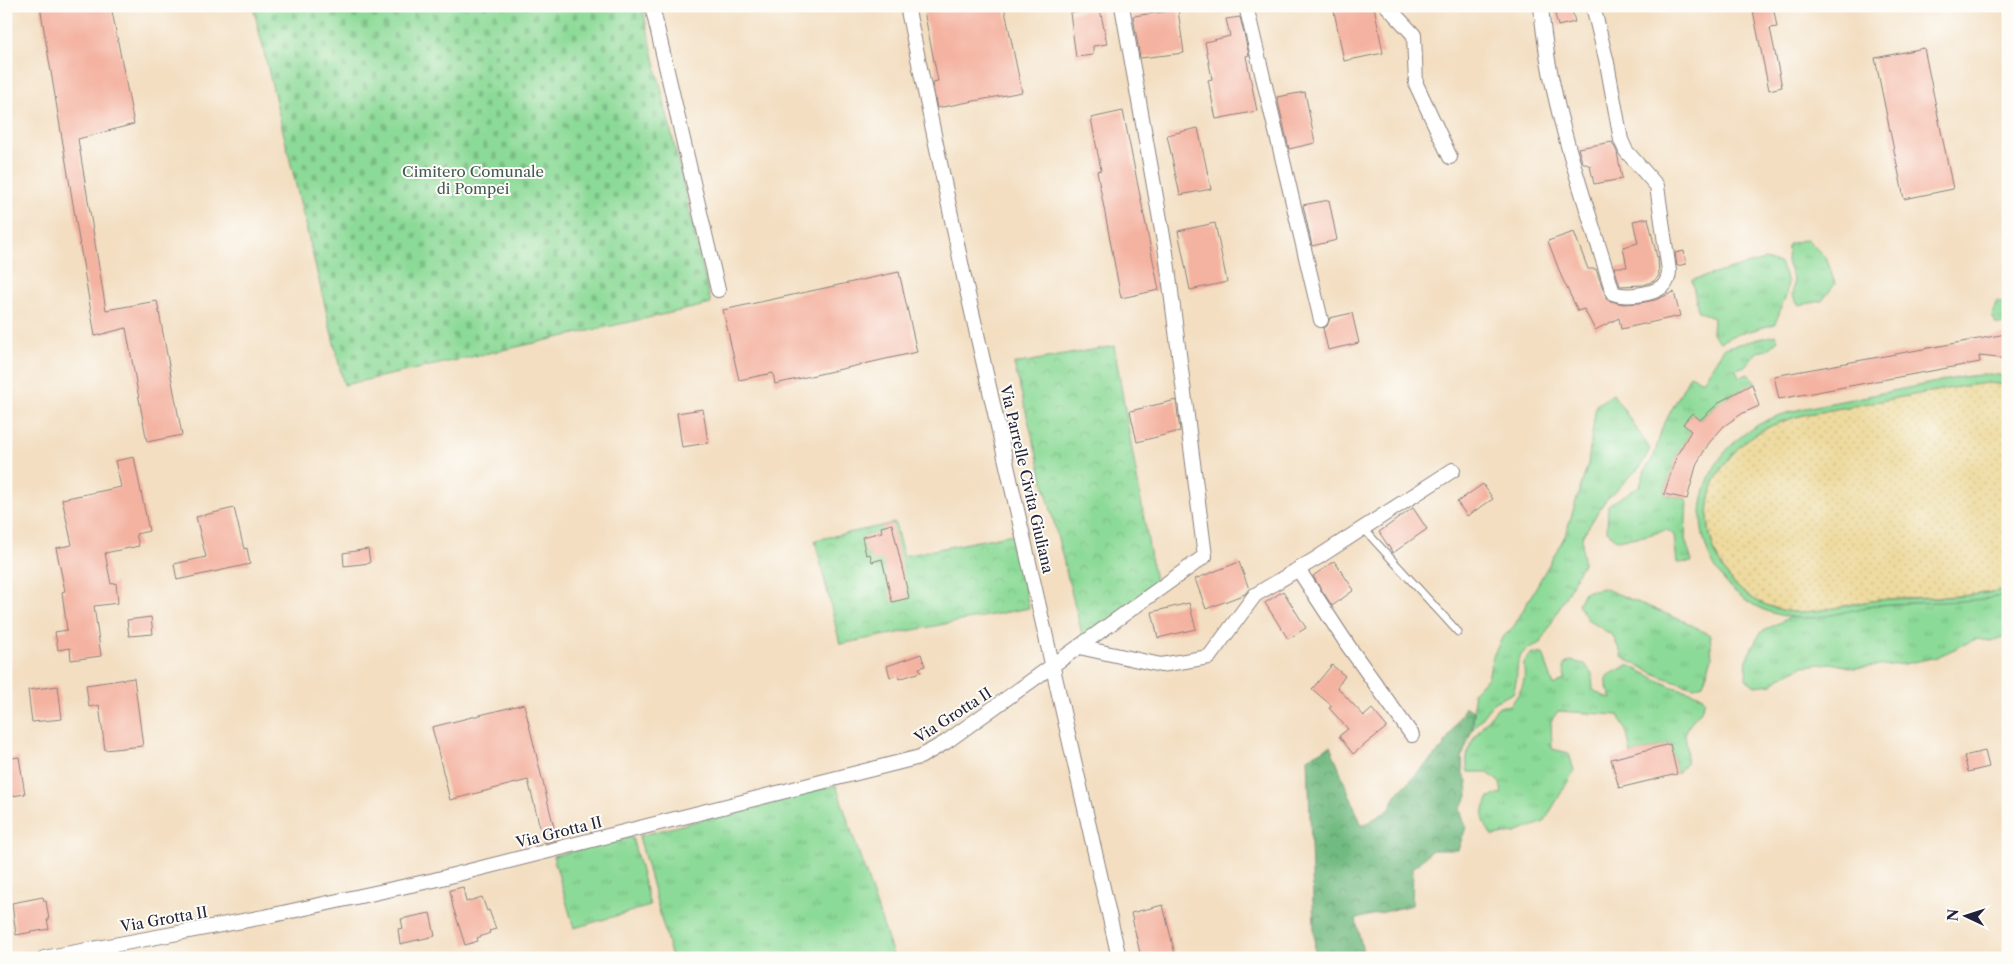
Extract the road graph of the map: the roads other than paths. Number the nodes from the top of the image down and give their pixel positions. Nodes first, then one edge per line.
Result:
1 (652, 6) edge
2 (908, 6) edge
3 (1122, 6) edge
4 (1246, 6) edge
5 (1387, 6) edge
6 (1541, 6) edge
7 (1593, 6) edge
8 (1450, 157) dead end
9 (718, 290) dead end
10 (1321, 320) dead end
11 (1453, 470) dead end
12 (1363, 528) junction
13 (1298, 569) junction
14 (1458, 632) dead end
15 (1079, 647) junction
16 (1053, 666) junction
17 (1412, 735) dead end
18 (44, 958) edge
19 (1119, 958) edge

1 - 9 street
2 - 16 street, Via Parrelle Civita Giuliana
3 - 15 street, Via Grotta II
4 - 10 street
5 - 8 street
6 - 7 street
11 - 12 street
12 - 13 street
12 - 14 lane
13 - 15 street
13 - 17 street
15 - 16 street, Via Grotta II
16 - 18 street, Via Grotta II
16 - 19 street, Via Parrelle Civita Giuliana

